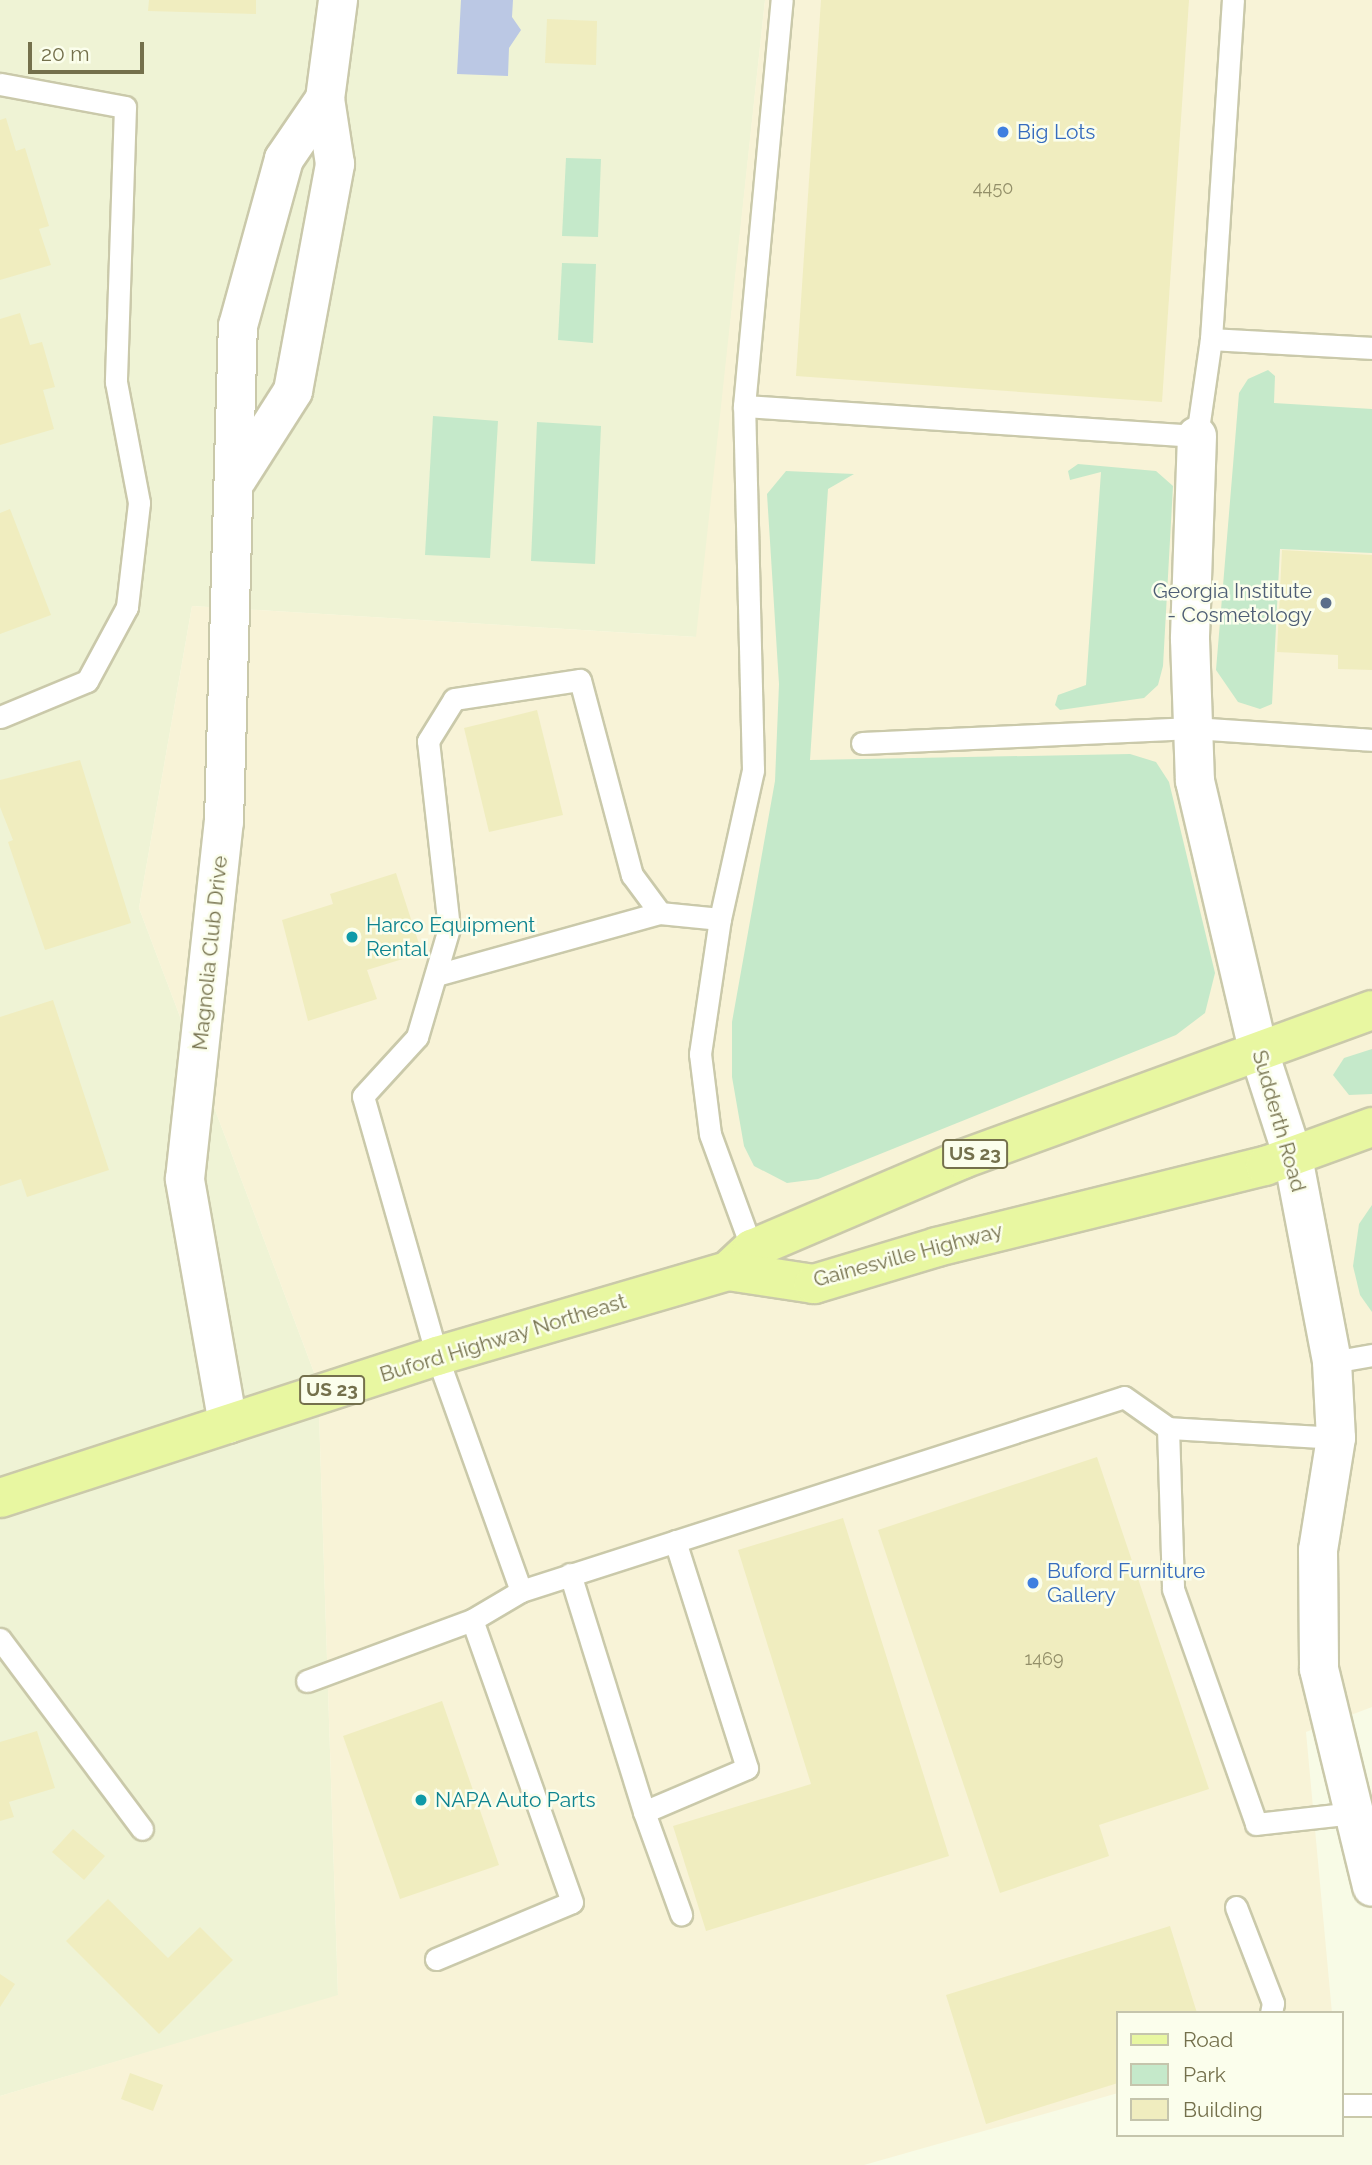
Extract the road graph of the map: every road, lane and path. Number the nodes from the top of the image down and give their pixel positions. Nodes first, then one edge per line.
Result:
1 (338, 0) edge
2 (782, 0) edge
3 (1233, 0) edge
4 (0, 84) edge
5 (325, 99) junction
6 (254, 268) junction
7 (313, 284) junction
8 (1211, 339) junction
9 (1372, 348) edge
10 (744, 406) junction
11 (1197, 436) junction
12 (237, 480) junction
13 (0, 716) edge
14 (1193, 729) junction
15 (1372, 740) edge
16 (862, 743) dead end
17 (660, 913) junction
18 (720, 919) junction
19 (436, 975) junction
20 (1372, 1010) edge
21 (1245, 1053) junction
22 (1372, 1127) edge
23 (1293, 1157) junction
24 (740, 1260) junction
25 (1372, 1355) edge
26 (437, 1356) junction
27 (1332, 1362) junction
28 (228, 1424) junction
29 (1168, 1428) junction
30 (1336, 1438) junction
31 (0, 1498) edge
32 (675, 1541) junction
33 (570, 1574) junction
34 (520, 1591) junction
35 (472, 1620) junction
36 (0, 1639) edge
37 (307, 1681) dead end
38 (644, 1812) junction
39 (1354, 1813) junction
40 (142, 1829) dead end
41 (1372, 1887) edge
42 (1236, 1907) dead end
43 (681, 1914) dead end
44 (436, 1959) dead end
45 (1271, 2011) edge
46 (1344, 2105) edge
47 (1372, 2105) edge

1 - 5 street, Magnolia Club Drive
2 - 10 lane
3 - 8 lane
4 - 13 lane
5 - 6 street, Magnolia Club Drive
5 - 7 street, Magnolia Club Drive
6 - 7 street
6 - 12 street, Magnolia Club Drive
7 - 12 street, Magnolia Club Drive
8 - 9 lane
8 - 11 lane
10 - 11 lane
10 - 18 lane
11 - 14 street, Sudderth Road
12 - 28 street, Magnolia Club Drive
14 - 15 lane
14 - 16 lane
14 - 21 street, Sudderth Road
17 - 18 lane
17 - 19 lane
17 - 19 lane
18 - 24 lane
19 - 26 lane
20 - 21 main road, US 23
21 - 23 street, Sudderth Road
21 - 24 main road, US 23
22 - 23 main road, US 23
23 - 24 main road, Gainesville Highway / US 23
23 - 27 street, Sudderth Road
24 - 26 main road, Buford Highway Northeast / US 23
25 - 27 lane
26 - 28 main road, Buford Highway Northeast / US 23
26 - 34 lane
27 - 30 street, Sudderth Road
28 - 31 main road, Buford Highway Northeast / US 23
29 - 30 lane
29 - 32 lane
29 - 39 lane
30 - 39 street, Sudderth Road
32 - 33 lane
32 - 38 lane
33 - 34 lane
33 - 38 lane
34 - 35 lane
35 - 37 lane
35 - 44 lane
36 - 40 lane
38 - 43 lane
39 - 41 street, Sudderth Road
42 - 45 lane
46 - 47 lane

